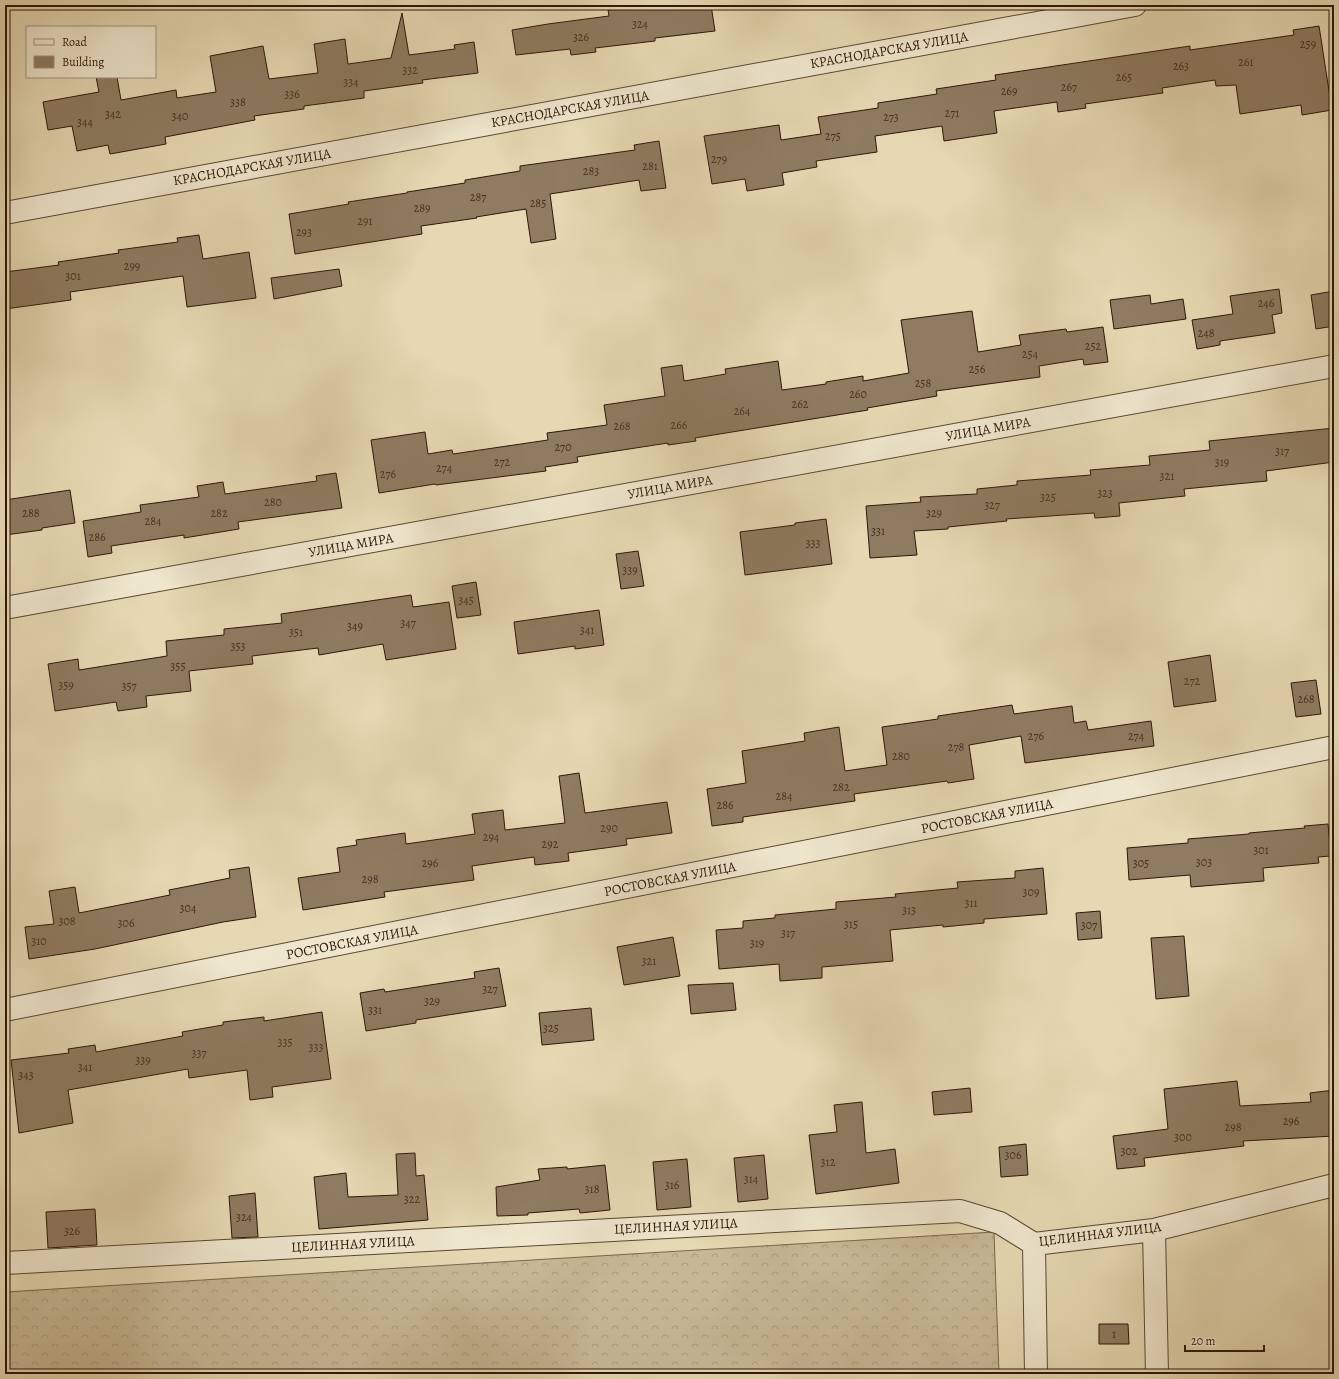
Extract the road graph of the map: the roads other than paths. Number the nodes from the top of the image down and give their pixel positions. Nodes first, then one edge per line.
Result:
1 (1135, 5) edge
2 (5, 213) edge
3 (1334, 366) edge
4 (5, 608) edge
5 (1334, 747) edge
6 (5, 1010) edge
7 (1334, 1185) edge
8 (1154, 1230) junction
9 (1034, 1244) junction
10 (5, 1263) edge
11 (1036, 1374) edge
12 (1157, 1374) edge

1 - 2 street, КРАСНОДАРСКАЯ УЛИЦА
3 - 4 street, УЛИЦА МИРА
5 - 6 street, РОСТОВСКАЯ УЛИЦА
7 - 8 street, ЦЕЛИННАЯ УЛИЦА
8 - 9 street, ЦЕЛИННАЯ УЛИЦА
8 - 12 street
9 - 10 street, ЦЕЛИННАЯ УЛИЦА
9 - 11 street

